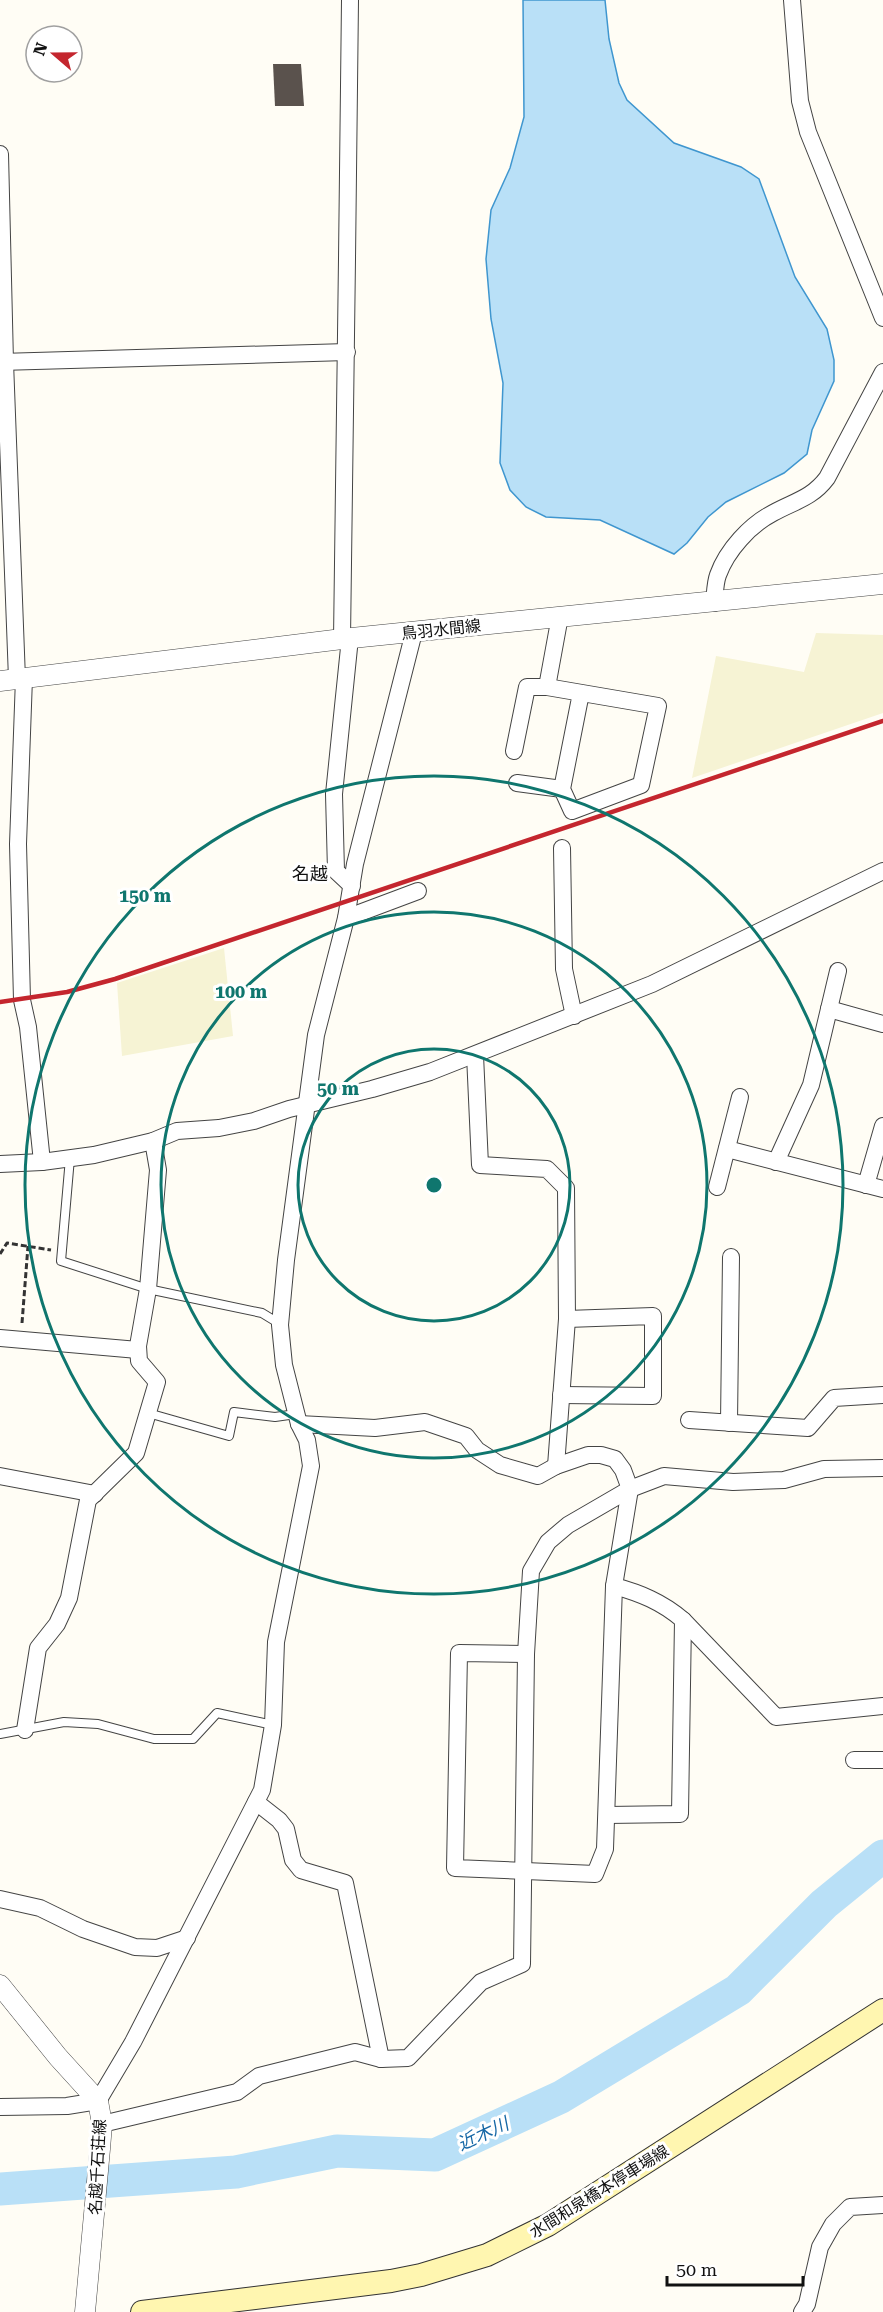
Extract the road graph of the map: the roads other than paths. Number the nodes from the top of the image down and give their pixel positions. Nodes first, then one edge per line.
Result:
1 (350, 0) edge
2 (792, 0) edge
3 (0, 154) edge
4 (883, 318) edge
5 (347, 352) junction
6 (3, 362) edge
7 (883, 372) edge
8 (883, 584) edge
9 (714, 603) junction
10 (560, 616) junction
11 (414, 632) junction
12 (346, 639) junction
13 (14, 679) edge
14 (547, 687) junction
15 (581, 693) junction
16 (514, 751) dead end
17 (517, 783) dead end
18 (562, 789) junction
19 (562, 848) dead end
20 (883, 871) edge
21 (352, 886) junction
22 (418, 891) dead end
23 (345, 918) junction
24 (838, 971) dead end
25 (829, 1009) junction
26 (574, 1016) junction
27 (883, 1024) edge
28 (475, 1055) junction
29 (740, 1097) dead end
30 (308, 1105) junction
31 (883, 1126) edge
32 (153, 1140) junction
33 (727, 1149) junction
34 (70, 1158) junction
35 (42, 1162) junction
36 (776, 1162) junction
37 (0, 1164) edge
38 (717, 1187) dead end
39 (875, 1187) edge
40 (731, 1257) dead end
41 (148, 1288) junction
42 (567, 1318) junction
43 (280, 1325) junction
44 (0, 1338) edge
45 (138, 1350) junction
46 (561, 1395) junction
47 (883, 1395) edge
48 (148, 1413) junction
49 (298, 1419) junction
50 (689, 1420) dead end
51 (729, 1423) junction
52 (556, 1466) junction
53 (883, 1468) edge
54 (0, 1476) edge
55 (630, 1489) junction
56 (95, 1494) junction
57 (614, 1586) junction
58 (683, 1620) junction
59 (526, 1654) junction
60 (883, 1706) edge
61 (273, 1725) junction
62 (26, 1730) junction
63 (0, 1734) edge
64 (854, 1760) dead end
65 (883, 1760) edge
66 (256, 1802) junction
67 (607, 1815) junction
68 (524, 1871) junction
69 (0, 1899) edge
70 (187, 1938) junction
71 (0, 1985) edge
72 (883, 2010) edge
73 (381, 2059) junction
74 (98, 2101) junction
75 (0, 2107) edge
76 (102, 2124) junction
77 (883, 2205) edge
78 (85, 2312) edge
79 (142, 2312) edge
80 (802, 2312) edge

1 - 5 street
2 - 4 street
3 - 6 street
5 - 6 street
5 - 12 street
6 - 13 street
7 - 9 street
8 - 9 street, 鳥羽水間線
9 - 10 street, 鳥羽水間線
10 - 11 street, 鳥羽水間線
10 - 14 street
11 - 12 street, 鳥羽水間線
11 - 21 street
12 - 13 street, 鳥羽水間線
12 - 21 street
13 - 35 street
14 - 15 street
14 - 16 street
15 - 18 street
15 - 18 street
17 - 18 street
19 - 26 street
20 - 26 street
21 - 23 street
22 - 23 street
23 - 30 street
24 - 25 street
25 - 27 street
25 - 36 street
26 - 28 street
28 - 30 street
28 - 42 street
29 - 33 street
30 - 32 street
30 - 43 street
31 - 39 street
32 - 34 street
32 - 41 street
33 - 36 street
33 - 38 street
34 - 35 street
34 - 41 lane
35 - 37 street
36 - 39 street
40 - 51 street
41 - 43 lane
41 - 45 street
42 - 46 street
42 - 46 street
43 - 49 street
44 - 45 street
45 - 48 street
46 - 52 street
47 - 51 street
48 - 49 lane
48 - 56 street
49 - 52 street
49 - 61 street
50 - 51 street
52 - 55 street
53 - 55 street
54 - 56 street
55 - 57 street
55 - 59 street
56 - 62 street
57 - 58 street
57 - 67 street
58 - 60 street
58 - 67 street
59 - 68 street
59 - 68 street
61 - 62 lane
61 - 66 street
62 - 63 lane
64 - 65 street
66 - 70 street
66 - 73 street
67 - 68 street
68 - 73 street
69 - 70 street
70 - 74 street
71 - 74 street, 名越千石荘線
72 - 79 main road, 水間和泉橋本停車場線
73 - 76 street
74 - 75 street
74 - 76 street, 名越千石荘線
76 - 78 street, 名越千石荘線
77 - 80 street

